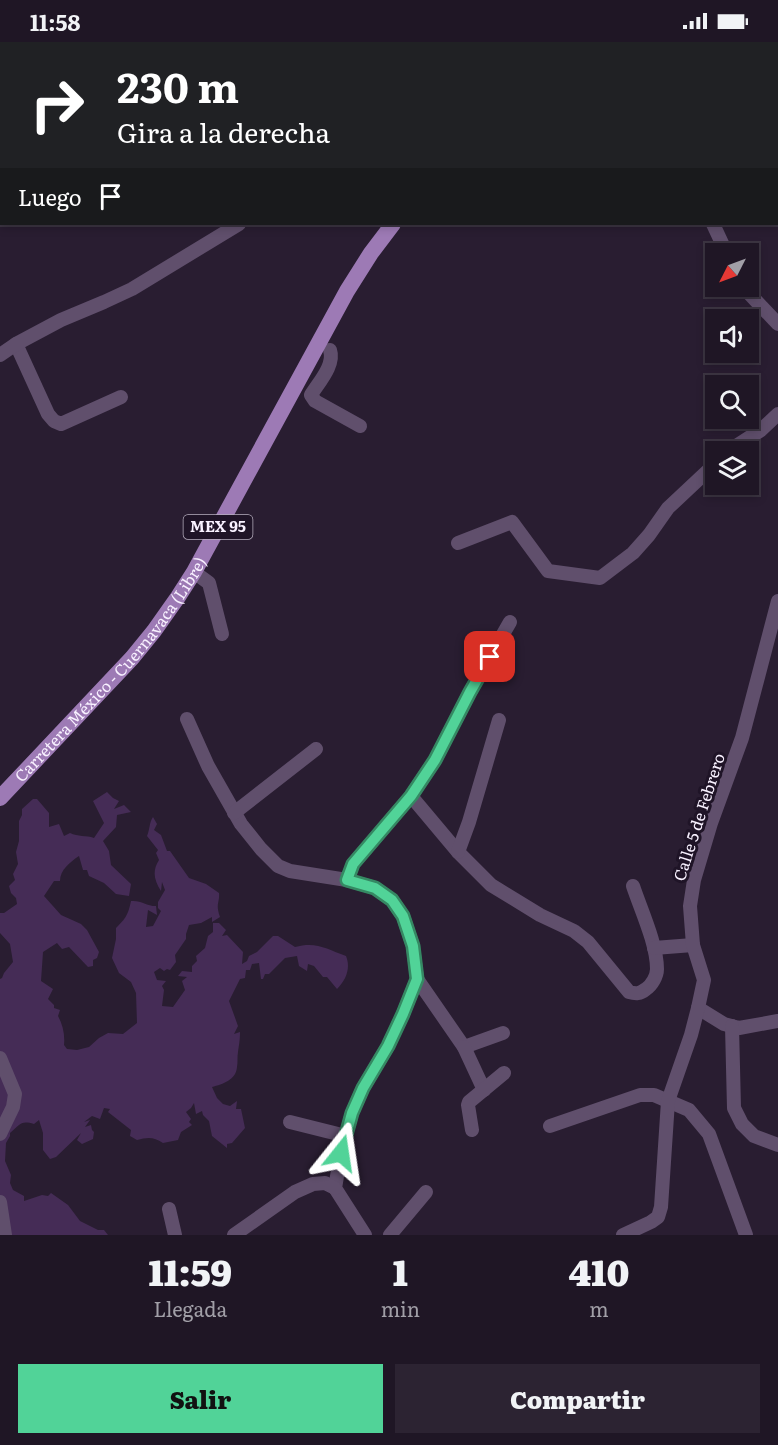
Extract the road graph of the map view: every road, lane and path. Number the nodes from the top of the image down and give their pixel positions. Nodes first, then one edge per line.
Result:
1 (237, 225) edge
2 (392, 225) edge
3 (713, 225) edge
4 (722, 243) edge
5 (752, 297) edge
6 (778, 324) edge
7 (16, 344) junction
8 (0, 355) edge
9 (301, 373) junction
10 (121, 397) dead end
11 (778, 414) edge
12 (360, 426) dead end
13 (744, 441) edge
14 (705, 473) edge
15 (458, 543) dead end
16 (194, 572) junction
17 (778, 601) edge
18 (510, 622) dead end
19 (222, 634) dead end
20 (771, 653) edge
21 (187, 718) dead end
22 (499, 720) dead end
23 (316, 749) dead end
24 (411, 796) junction
25 (0, 798) edge
26 (234, 813) junction
27 (458, 852) junction
28 (347, 880) junction
29 (633, 886) dead end
30 (693, 945) junction
31 (654, 948) junction
32 (417, 979) junction
33 (698, 1008) junction
34 (778, 1021) edge
35 (732, 1026) junction
36 (502, 1033) dead end
37 (464, 1047) junction
38 (0, 1058) edge
39 (504, 1073) dead end
40 (484, 1090) junction
41 (668, 1101) junction
42 (290, 1122) dead end
43 (550, 1126) dead end
44 (472, 1130) dead end
45 (0, 1134) edge
46 (346, 1136) junction
47 (778, 1145) edge
48 (335, 1188) junction
49 (426, 1192) dead end
50 (0, 1202) edge
51 (169, 1209) dead end
52 (5, 1235) edge
53 (175, 1235) edge
54 (234, 1235) edge
55 (365, 1235) edge
56 (390, 1235) edge
57 (623, 1235) edge
58 (746, 1235) edge

1 - 7 street
2 - 9 main road, Carretera México - Cuernavaca (Libre) / MEX 95
3 - 4 street
5 - 6 street
7 - 8 street
7 - 10 street
9 - 12 street
9 - 16 main road, Carretera México - Cuernavaca (Libre) / MEX 95
11 - 13 street
14 - 15 street
16 - 19 street
16 - 25 main road, Carretera México - Cuernavaca (Libre) / MEX 95
17 - 20 street, Calle 5 de Febrero
18 - 24 street
20 - 30 street, Calle 5 de Febrero
21 - 26 street
22 - 27 street
23 - 26 street
24 - 27 street
24 - 28 street
26 - 28 street
27 - 31 street
28 - 32 street
29 - 31 street
30 - 31 street
30 - 33 street, Calle 5 de Febrero
32 - 37 street
32 - 46 street
33 - 35 street
33 - 41 street, Calle 5 de Febrero
34 - 35 street
35 - 47 street
36 - 37 street
37 - 40 street
38 - 45 street
39 - 40 street
40 - 44 street
41 - 43 street
41 - 57 street, Calle 5 de Febrero
41 - 58 street
42 - 46 street
46 - 48 street
48 - 54 street
48 - 55 street
49 - 56 street
50 - 52 street
51 - 53 street

